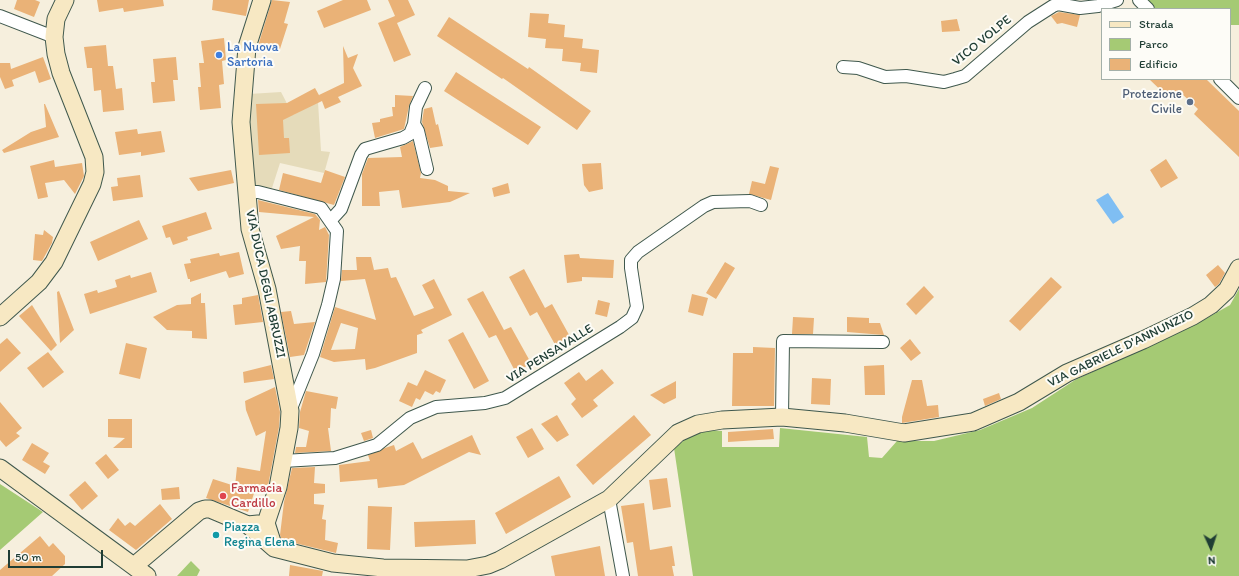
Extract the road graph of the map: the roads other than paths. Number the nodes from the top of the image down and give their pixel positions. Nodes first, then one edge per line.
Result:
1 (65, 0) edge
2 (262, 0) edge
3 (1117, 0) edge
4 (1139, 0) edge
5 (1147, 8) edge
6 (0, 16) edge
7 (54, 38) junction
8 (843, 67) dead end
9 (1221, 80) edge
10 (425, 88) dead end
11 (1239, 98) edge
12 (414, 124) junction
13 (427, 169) dead end
14 (246, 192) junction
15 (761, 205) dead end
16 (330, 221) junction
17 (1239, 268) edge
18 (0, 317) edge
19 (883, 342) dead end
20 (290, 411) junction
21 (782, 417) junction
22 (283, 461) junction
23 (4, 472) edge
24 (609, 499) junction
25 (266, 523) junction
26 (248, 525) junction
27 (274, 548) junction
28 (135, 567) edge
29 (623, 576) edge

1 - 7 main road
2 - 14 main road, VIA DUCA DEGLI ABRUZZI
3 - 8 street, VICO VOLPE
4 - 5 street
6 - 7 street
7 - 18 main road
9 - 11 street
10 - 12 street
12 - 13 street
12 - 16 street
14 - 16 street
14 - 20 main road, VIA DUCA DEGLI ABRUZZI
15 - 22 street, VIA PENSAVALLE
16 - 20 street
17 - 21 main road, VIA GABRIELE D'ANNUNZIO
19 - 21 street
20 - 22 main road, VIA DUCA DEGLI ABRUZZI
21 - 24 main road, VIA GABRIELE D'ANNUNZIO
22 - 25 main road, VIA DUCA DEGLI ABRUZZI
23 - 28 main road
24 - 27 main road, VIA GABRIELE D'ANNUNZIO
24 - 29 street
25 - 26 main road
25 - 27 main road
26 - 27 main road
26 - 28 main road

